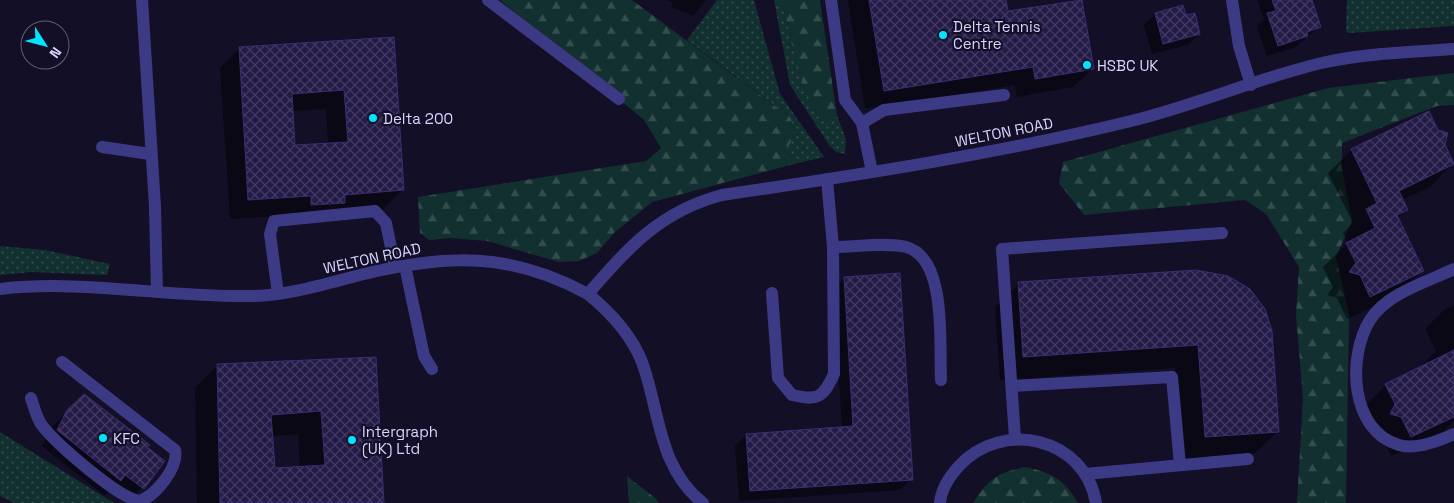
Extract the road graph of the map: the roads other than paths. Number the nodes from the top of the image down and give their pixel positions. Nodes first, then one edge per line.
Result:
1 (142, 0) edge
2 (488, 0) edge
3 (831, 0) edge
4 (1232, 0) edge
5 (1454, 49) edge
6 (1251, 85) junction
7 (1004, 95) dead end
8 (618, 99) dead end
9 (862, 123) junction
10 (102, 147) dead end
11 (150, 154) junction
12 (872, 172) junction
13 (827, 179) junction
14 (1222, 233) dead end
15 (833, 247) junction
16 (400, 267) junction
17 (1454, 269) edge
18 (0, 289) edge
19 (157, 292) junction
20 (772, 293) dead end
21 (278, 294) junction
22 (588, 294) junction
23 (62, 362) dead end
24 (432, 369) dead end
25 (941, 380) dead end
26 (1012, 386) junction
27 (31, 398) dead end
28 (1454, 434) edge
29 (1015, 438) junction
30 (1248, 459) dead end
31 (1180, 465) junction
32 (1085, 474) junction
33 (703, 503) edge
34 (940, 503) edge
35 (1096, 503) edge

1 - 11 street
2 - 8 street
3 - 9 street
4 - 6 street
5 - 6 street, WELTON ROAD
6 - 12 street, WELTON ROAD
7 - 9 street
9 - 12 street
10 - 11 street
11 - 19 street
12 - 13 street, WELTON ROAD
13 - 15 street
13 - 22 street, WELTON ROAD
14 - 26 street
15 - 20 street
15 - 25 street
16 - 21 street, WELTON ROAD
16 - 21 street
16 - 22 street, WELTON ROAD
16 - 24 street
17 - 28 street
18 - 19 street, WELTON ROAD
19 - 21 street, WELTON ROAD
22 - 33 street, WELTON ROAD
23 - 27 street
26 - 29 street
26 - 31 street
29 - 32 street
29 - 34 street
30 - 31 street
31 - 32 street
32 - 35 street

